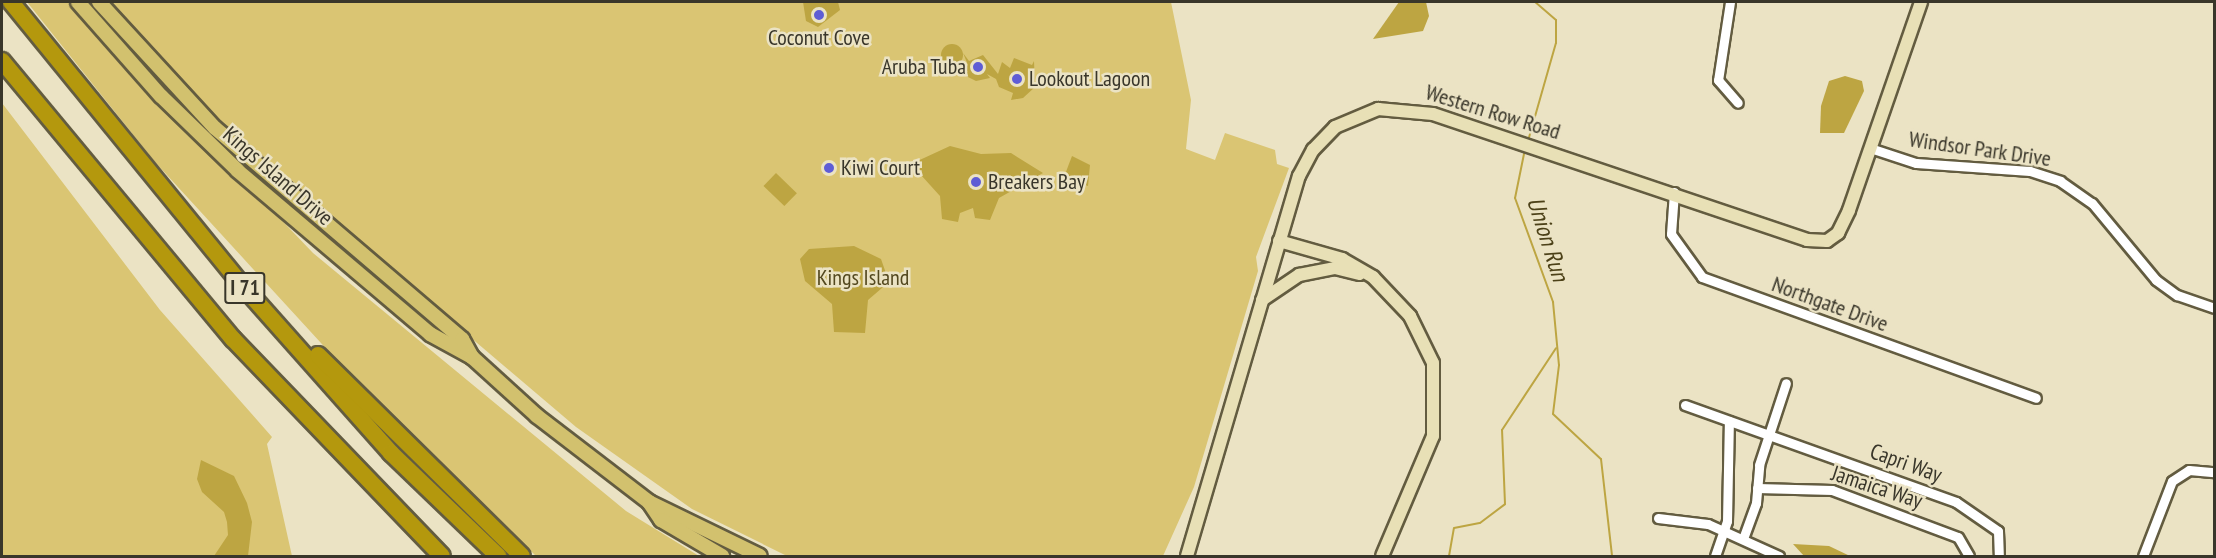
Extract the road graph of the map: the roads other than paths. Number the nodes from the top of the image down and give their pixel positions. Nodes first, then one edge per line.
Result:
1 (11, 2) edge
2 (78, 2) edge
3 (99, 2) edge
4 (1730, 2) edge
5 (1921, 2) edge
6 (2, 61) edge
7 (1738, 103) dead end
8 (1870, 148) junction
9 (1674, 192) junction
10 (1280, 241) junction
11 (1366, 273) junction
12 (1262, 300) junction
13 (2214, 308) edge
14 (267, 313) junction
15 (472, 357) junction
16 (1786, 383) dead end
17 (2036, 398) dead end
18 (1685, 405) dead end
19 (1729, 421) junction
20 (1768, 436) junction
21 (2214, 472) edge
22 (1757, 488) junction
23 (649, 502) junction
24 (1658, 518) dead end
25 (1725, 530) junction
26 (1744, 536) junction
27 (442, 556) edge
28 (498, 556) edge
29 (522, 556) edge
30 (723, 556) edge
31 (760, 556) edge
32 (1187, 556) edge
33 (1382, 556) edge
34 (1716, 556) edge
35 (1779, 556) edge
36 (1969, 556) edge
37 (1999, 556) edge
38 (2143, 556) edge

1 - 14 highway, I 71
2 - 15 main road, Kings Island Drive
3 - 15 main road, Kings Island Drive
4 - 7 street
5 - 8 street, Western Row Road
6 - 27 highway, I 71
8 - 9 street, Western Row Road
8 - 13 street, Windsor Park Drive
9 - 10 street, Western Row Road
9 - 17 street, Northgate Drive
10 - 11 street
10 - 12 street, Western Row Road
11 - 12 street
11 - 33 street
12 - 32 street, Western Row Road
14 - 28 highway, I 71
14 - 29 highway
15 - 23 main road, Kings Island Drive
16 - 20 street
18 - 19 street, Capri Way
19 - 20 street, Capri Way
19 - 25 street
20 - 22 street
20 - 37 street, Capri Way
21 - 38 street
22 - 26 street
22 - 36 street, Jamaica Way
23 - 30 main road, Kings Island Drive
23 - 31 main road, Kings Island Drive
24 - 25 street
25 - 26 street
25 - 34 street
26 - 35 street

